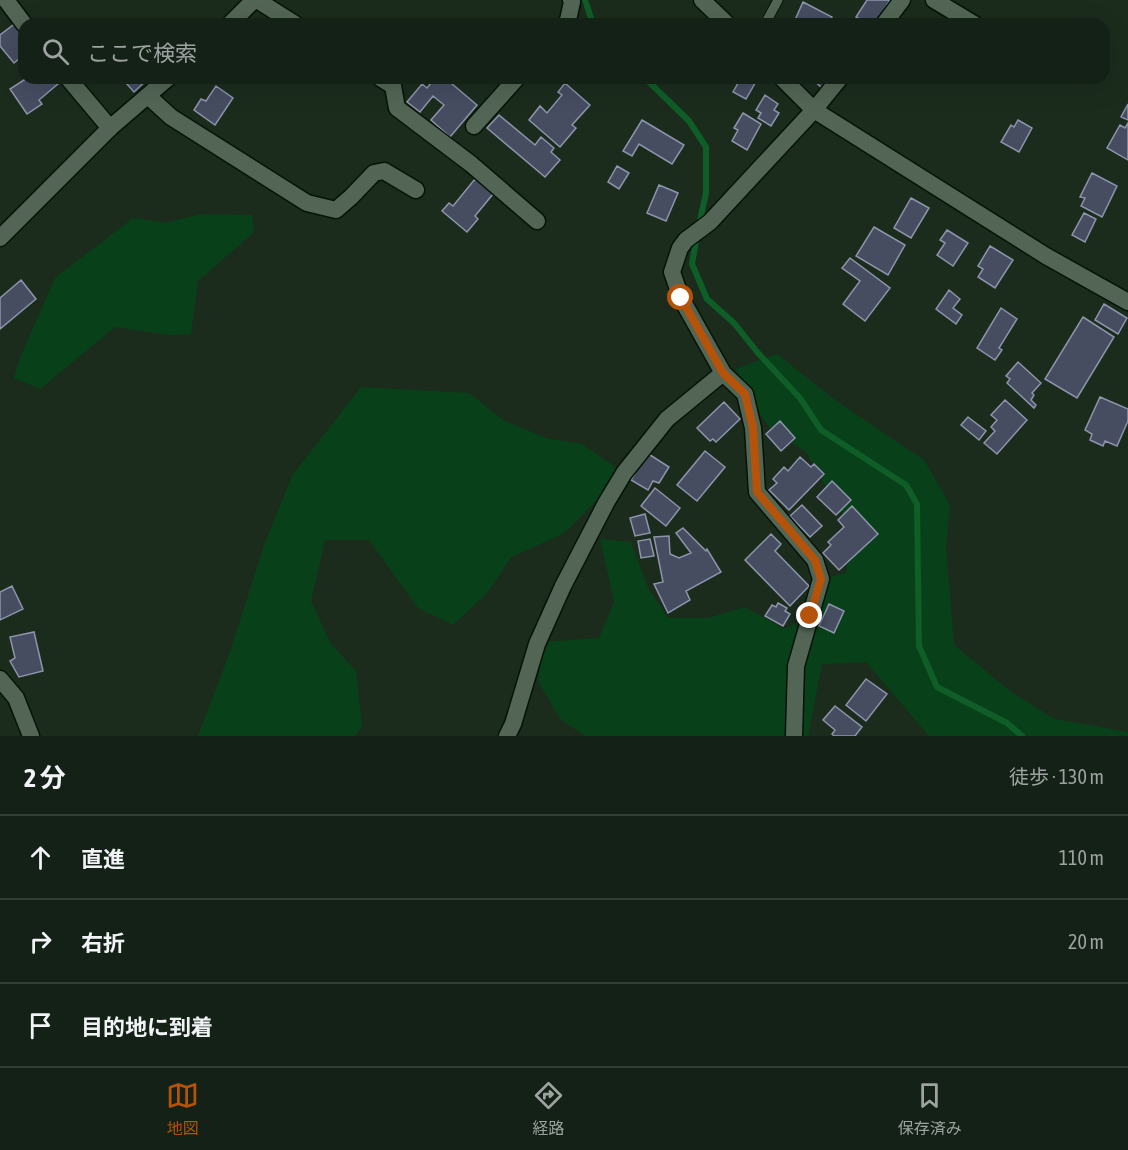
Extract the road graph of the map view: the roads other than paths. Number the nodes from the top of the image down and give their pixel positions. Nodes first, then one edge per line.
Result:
1 (6, 0) edge
2 (255, 0) edge
3 (571, 0) edge
4 (702, 0) edge
5 (778, 0) edge
6 (902, 0) edge
7 (934, 0) edge
8 (20, 18) edge
9 (236, 18) edge
10 (285, 18) edge
11 (568, 18) edge
12 (722, 18) edge
13 (768, 18) edge
14 (888, 18) edge
15 (964, 18) edge
16 (73, 84) edge
17 (161, 84) edge
18 (390, 84) edge
19 (512, 84) edge
20 (788, 84) edge
21 (835, 84) edge
22 (148, 96) junction
23 (814, 110) junction
24 (474, 126) dead end
25 (110, 128) junction
26 (416, 190) dead end
27 (537, 221) dead end
28 (0, 238) edge
29 (1128, 302) edge
30 (723, 373) junction
31 (0, 679) edge
32 (31, 736) edge
33 (507, 736) edge
34 (794, 736) edge

1 - 8 street
2 - 9 street
2 - 10 street
3 - 11 street
4 - 12 street
5 - 13 lane
6 - 14 street
7 - 15 street
16 - 25 street
17 - 22 street
18 - 27 street
19 - 24 street
20 - 23 street
21 - 23 street
22 - 25 street
22 - 26 street
23 - 29 street
23 - 30 street
25 - 28 street
30 - 33 street
30 - 34 street
31 - 32 street

